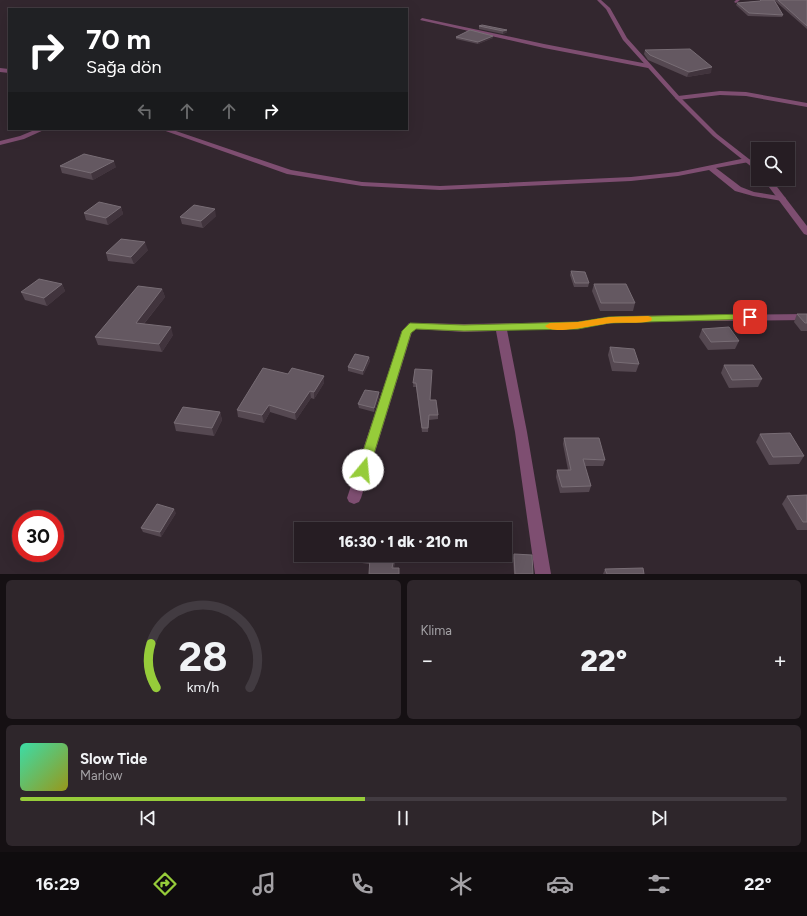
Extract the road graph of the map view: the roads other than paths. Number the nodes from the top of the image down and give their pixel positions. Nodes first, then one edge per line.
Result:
1 (599, 0) edge
2 (422, 19) dead end
3 (648, 66) junction
4 (678, 98) junction
5 (807, 105) edge
6 (42, 130) edge
7 (165, 130) edge
8 (0, 143) edge
9 (746, 160) junction
10 (751, 164) edge
11 (711, 168) junction
12 (772, 186) edge
13 (782, 199) junction
14 (807, 232) edge
15 (807, 317) edge
16 (501, 327) junction
17 (354, 498) dead end
18 (543, 574) edge

1 - 3 street
2 - 3 street
3 - 4 street
4 - 5 street
4 - 9 street
6 - 8 street
7 - 11 street
9 - 10 street
9 - 11 street
11 - 13 street
12 - 13 street
13 - 14 street
15 - 16 street
16 - 17 street
16 - 18 street

